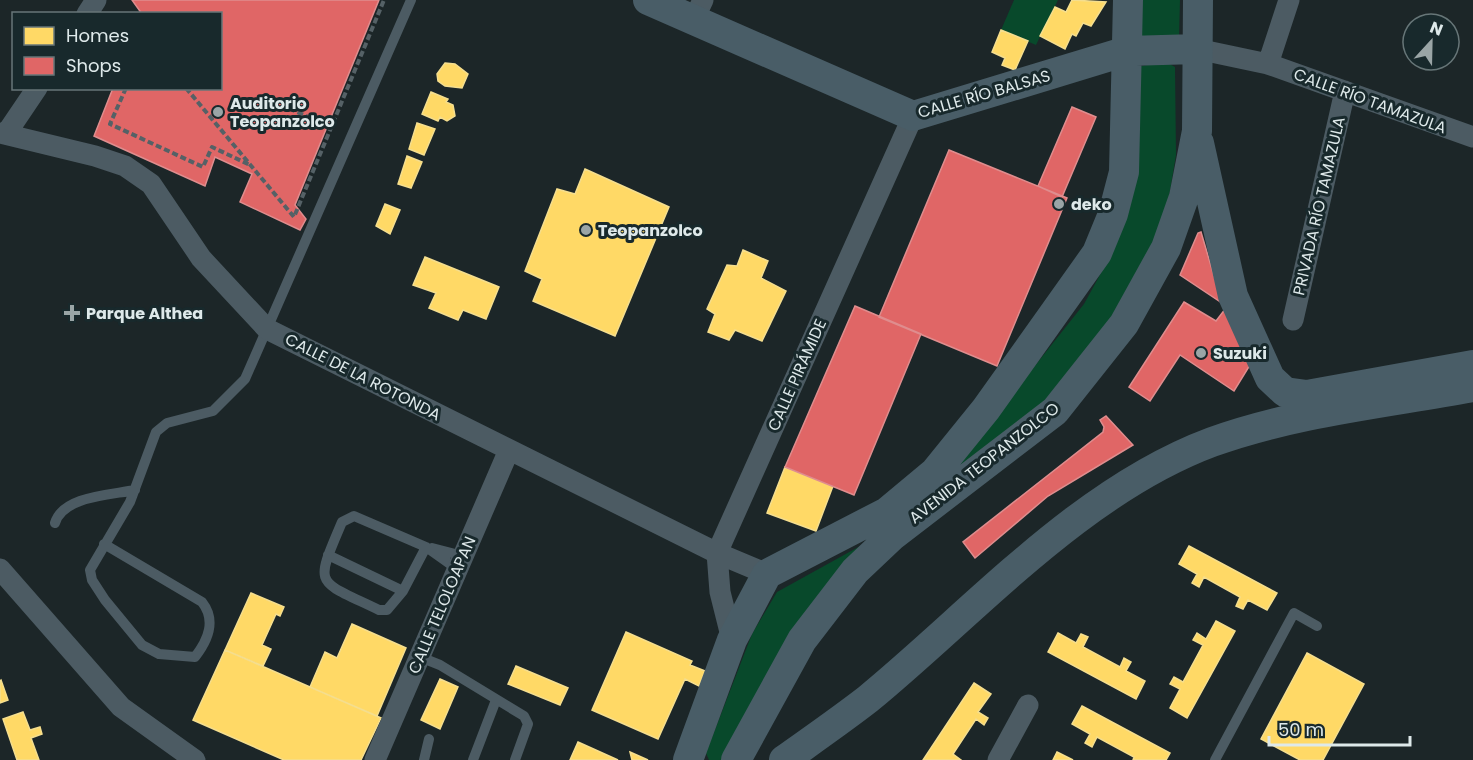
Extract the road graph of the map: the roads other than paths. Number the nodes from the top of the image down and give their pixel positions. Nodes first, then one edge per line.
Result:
1 (411, 0) edge
2 (648, 0) edge
3 (1128, 0) edge
4 (1198, 0) edge
5 (1289, 0) edge
6 (699, 10) edge
7 (1197, 49) junction
8 (1127, 51) junction
9 (1268, 64) junction
10 (35, 90) edge
11 (1345, 91) junction
12 (913, 116) junction
13 (1197, 131) junction
14 (3, 133) edge
15 (1473, 138) edge
16 (1293, 320) dead end
17 (267, 329) junction
18 (1473, 365) edge
19 (1473, 387) edge
20 (509, 450) junction
21 (135, 490) junction
22 (55, 523) dead end
23 (104, 544) junction
24 (426, 547) junction
25 (717, 553) junction
26 (328, 555) junction
27 (460, 562) junction
28 (0, 569) edge
29 (767, 574) junction
30 (404, 591) junction
31 (1317, 626) dead end
32 (732, 640) junction
33 (420, 657) junction
34 (496, 700) junction
35 (1028, 705) dead end
36 (429, 739) dead end
37 (195, 760) edge
38 (375, 760) edge
39 (424, 760) edge
40 (473, 760) edge
41 (515, 760) edge
42 (688, 760) edge
43 (736, 760) edge
44 (784, 760) edge
45 (998, 760) edge
46 (1215, 760) edge

1 - 17 lane
2 - 6 main road, CALLE RÍO BALSAS
3 - 8 main road, AVENIDA TEOPANZOLCO
4 - 7 main road, AVENIDA TEOPANZOLCO
5 - 9 street
6 - 12 main road, CALLE RÍO BALSAS
7 - 8 main road, CALLE RÍO BALSAS
7 - 9 street, CALLE RÍO TAMAZULA
7 - 13 main road, AVENIDA TEOPANZOLCO
8 - 12 main road, CALLE RÍO BALSAS
8 - 29 main road, AVENIDA TEOPANZOLCO
9 - 11 street, CALLE RÍO TAMAZULA
10 - 14 street
11 - 15 street, CALLE RÍO TAMAZULA
11 - 16 street, PRIVADA RÍO TAMAZULA
12 - 25 street, CALLE PIRÁMIDE
13 - 18 main road
13 - 43 main road, AVENIDA TEOPANZOLCO
14 - 17 street, CALLE DE LA ROTONDA
17 - 20 street, CALLE DE LA ROTONDA
17 - 21 lane
19 - 44 main road
20 - 25 street, CALLE DE LA ROTONDA
20 - 27 street, CALLE TELOLOAPAN
21 - 22 lane
21 - 23 lane
23 - 23 lane
24 - 26 lane
24 - 27 lane
24 - 30 lane
25 - 29 street, CALLE DE LA ROTONDA
25 - 32 street, CALLE PIRÁMIDE
26 - 30 lane
26 - 30 lane
27 - 33 street, CALLE TELOLOAPAN
28 - 37 street
29 - 32 main road
31 - 46 lane
32 - 42 main road
33 - 34 lane
33 - 38 street, CALLE TELOLOAPAN
34 - 40 lane
34 - 41 lane
35 - 45 street
36 - 39 lane

